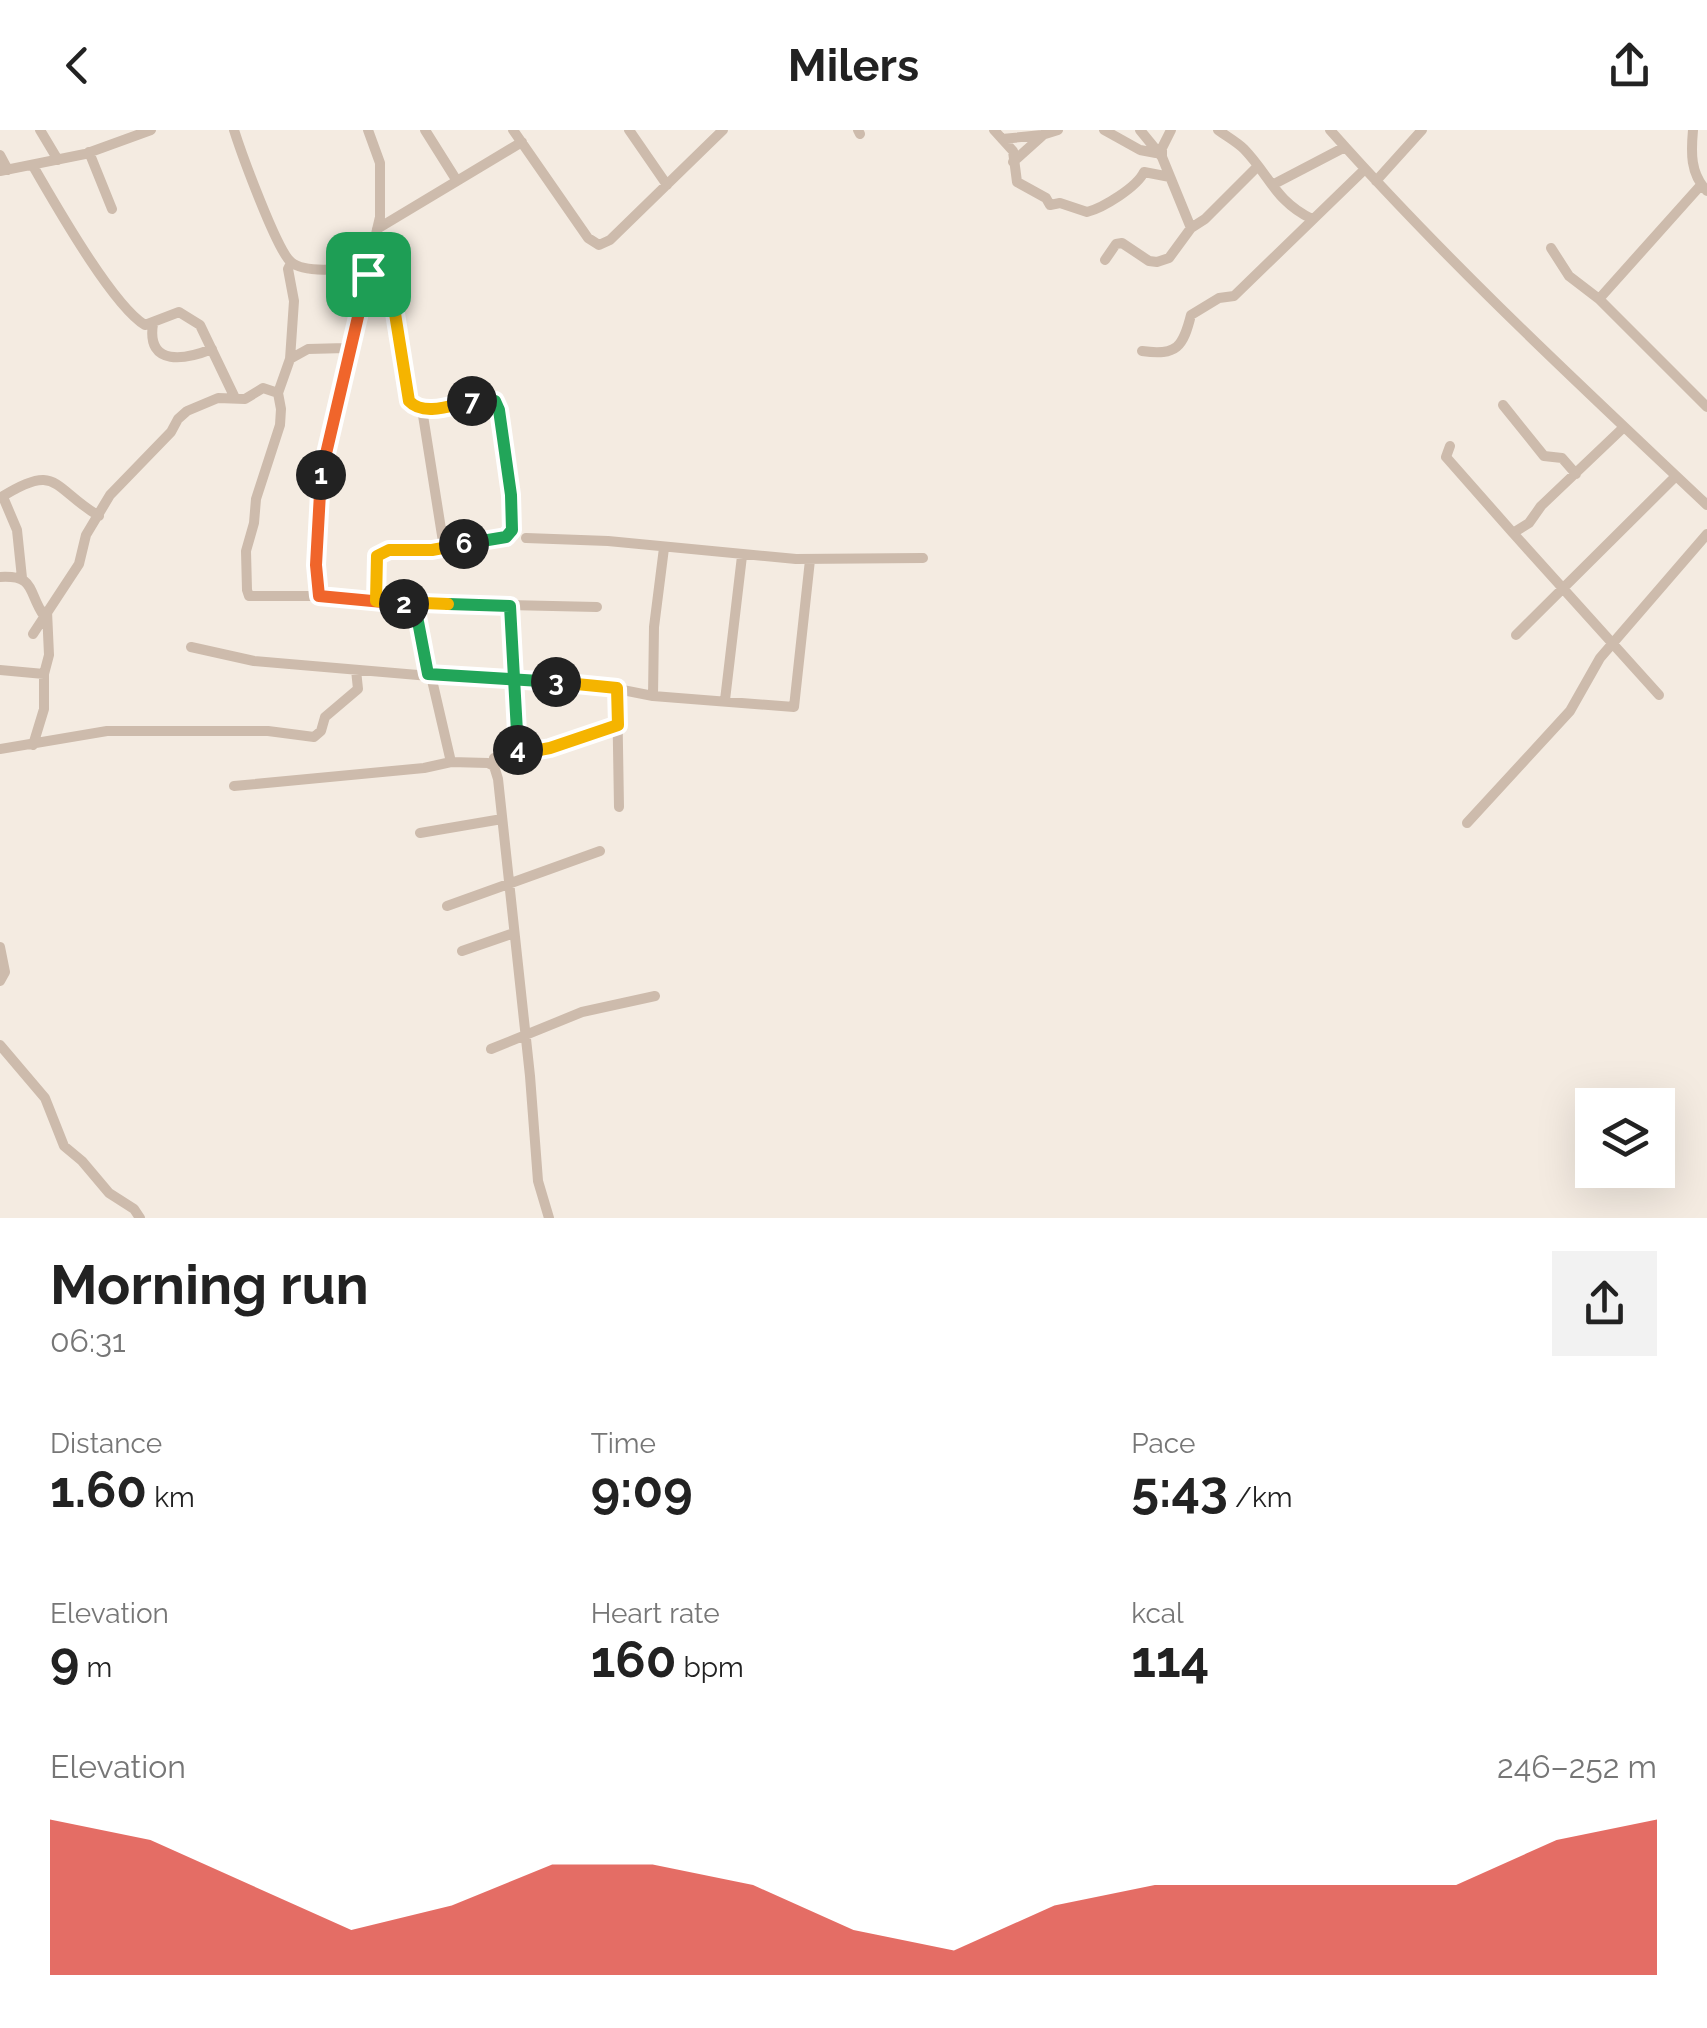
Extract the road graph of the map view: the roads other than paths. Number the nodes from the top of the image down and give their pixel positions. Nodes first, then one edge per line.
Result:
1 (40, 130) edge
2 (234, 130) edge
3 (368, 130) edge
4 (426, 130) edge
5 (514, 130) edge
6 (628, 130) edge
7 (723, 130) edge
8 (1058, 130) edge
9 (1104, 130) edge
10 (1140, 130) edge
11 (1171, 130) edge
12 (1218, 130) edge
13 (1330, 130) edge
14 (1422, 130) edge
15 (1692, 130) edge
16 (146, 131) edge
17 (1045, 133) edge
18 (998, 134) edge
19 (522, 142) junction
20 (1345, 147) junction
21 (90, 152) junction
22 (0, 154) edge
23 (1159, 155) junction
24 (58, 160) junction
25 (1013, 162) junction
26 (33, 166) junction
27 (1257, 167) junction
28 (1365, 169) junction
29 (4, 171) edge
30 (1170, 177) junction
31 (457, 181) junction
32 (1376, 181) junction
33 (667, 184) junction
34 (1272, 186) junction
35 (1704, 188) edge
36 (112, 209) dead end
37 (1312, 218) junction
38 (1191, 228) junction
39 (378, 229) junction
40 (1551, 248) dead end
41 (1105, 260) dead end
42 (291, 263) junction
43 (368, 270) junction
44 (1599, 299) junction
45 (153, 324) junction
46 (352, 341) junction
47 (212, 349) junction
48 (1142, 352) dead end
49 (290, 359) junction
50 (278, 393) junction
51 (236, 398) junction
52 (1503, 405) dead end
53 (1707, 406) edge
54 (422, 409) junction
55 (1624, 427) junction
56 (1450, 446) dead end
57 (1576, 474) junction
58 (1676, 476) junction
59 (1, 497) edge
60 (1707, 506) edge
61 (98, 516) junction
62 (1513, 533) junction
63 (1707, 534) edge
64 (526, 538) dead end
65 (444, 548) junction
66 (664, 548) junction
67 (742, 556) junction
68 (923, 558) dead end
69 (810, 560) junction
70 (0, 577) edge
71 (22, 578) junction
72 (1561, 590) junction
73 (319, 596) junction
74 (376, 601) junction
75 (400, 603) junction
76 (510, 606) junction
77 (597, 606) dead end
78 (46, 613) junction
79 (33, 634) dead end
80 (1516, 636) dead end
81 (1612, 644) junction
82 (190, 647) dead end
83 (0, 670) edge
84 (356, 670) junction
85 (44, 674) junction
86 (428, 674) junction
87 (514, 682) junction
88 (617, 688) junction
89 (1659, 695) dead end
90 (653, 696) junction
91 (724, 700) junction
92 (618, 725) junction
93 (34, 745) junction
94 (0, 749) edge
95 (518, 754) junction
96 (494, 758) dead end
97 (451, 762) junction
98 (234, 786) dead end
99 (619, 807) dead end
100 (502, 818) junction
101 (1467, 823) dead end
102 (420, 832) dead end
103 (600, 851) dead end
104 (509, 884) junction
105 (447, 906) dead end
106 (514, 933) junction
107 (0, 947) edge
108 (462, 951) dead end
109 (0, 981) edge
110 (655, 996) dead end
111 (526, 1033) junction
112 (0, 1045) edge
113 (491, 1049) dead end
114 (140, 1218) edge
115 (549, 1218) edge

1 - 24 street
2 - 42 street
3 - 39 street
4 - 31 street
5 - 19 street
6 - 33 street
7 - 33 street
8 - 17 street
9 - 23 street
10 - 23 street
11 - 23 street
12 - 27 street
13 - 20 street
14 - 32 street
15 - 35 street
16 - 21 street
17 - 18 street
17 - 25 street
18 - 25 street
19 - 31 street
19 - 33 street
20 - 28 street
20 - 34 street
21 - 24 street
21 - 36 street
22 - 29 street
23 - 30 street
24 - 26 street
25 - 30 street
26 - 29 street
26 - 45 street
27 - 34 street
27 - 38 street
28 - 32 street
28 - 37 street
30 - 38 street
31 - 39 street
32 - 55 street
34 - 37 street
35 - 44 street
37 - 48 street
38 - 41 street
39 - 43 street
40 - 44 street
42 - 43 street
42 - 49 street
43 - 46 street
43 - 54 street
44 - 53 street
45 - 47 street
45 - 47 street
46 - 49 street
46 - 73 street
47 - 51 street
49 - 50 street
50 - 51 street
50 - 73 street
51 - 61 street
52 - 57 street
54 - 65 street
54 - 65 street
55 - 57 street
55 - 58 street
56 - 62 street
57 - 62 street
58 - 60 street
58 - 72 street
59 - 61 street
59 - 71 street
61 - 78 street
62 - 72 street
63 - 81 street
64 - 66 street
65 - 74 street
66 - 67 street
66 - 90 street
67 - 69 street
67 - 91 street
68 - 69 street
69 - 91 street
70 - 71 street
71 - 78 street
72 - 80 street
72 - 81 street
73 - 74 street
74 - 75 street
75 - 76 street
75 - 86 street
76 - 77 street
76 - 87 street
78 - 79 street
78 - 85 street
81 - 89 street
81 - 101 street
82 - 84 street
83 - 85 street
84 - 86 street
84 - 93 street
85 - 93 street
86 - 87 street
86 - 97 street
87 - 88 street
87 - 95 street
88 - 90 street
88 - 92 street
90 - 91 street
92 - 95 street
92 - 99 street
93 - 94 street
95 - 96 street
97 - 98 street
97 - 100 street
100 - 102 street
100 - 104 street
103 - 104 street
104 - 105 street
104 - 106 street
106 - 108 street
106 - 111 street
107 - 109 street
110 - 111 street
111 - 113 street
111 - 115 street
112 - 114 street

